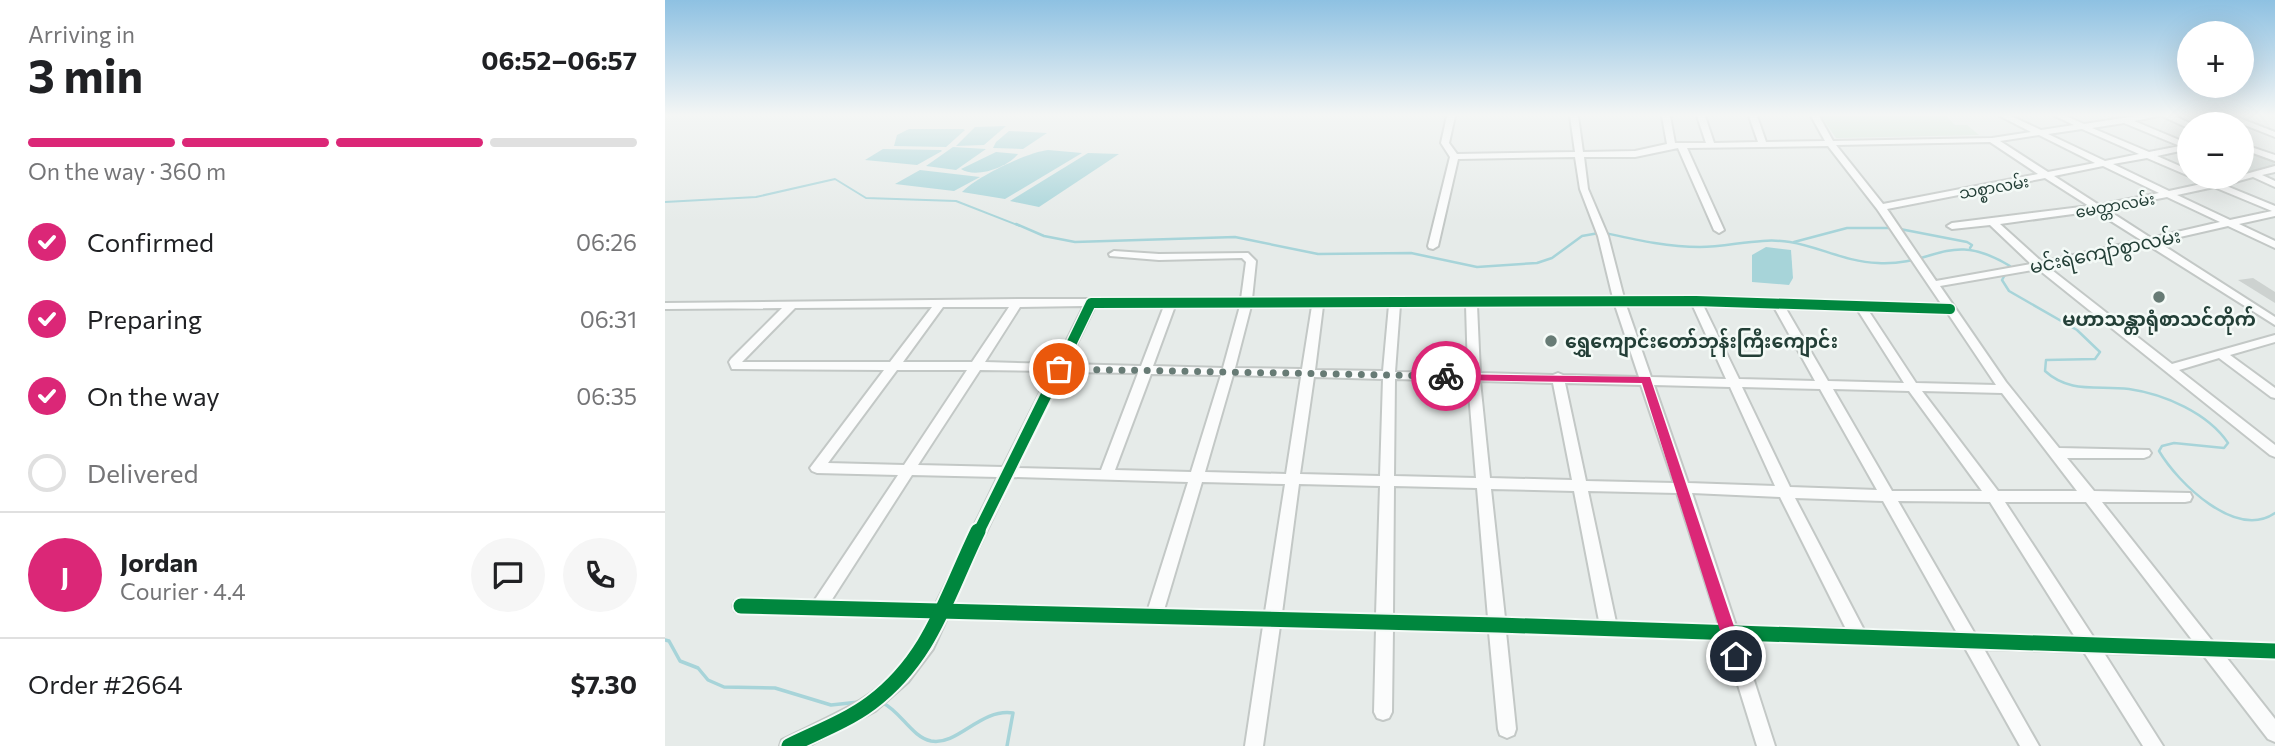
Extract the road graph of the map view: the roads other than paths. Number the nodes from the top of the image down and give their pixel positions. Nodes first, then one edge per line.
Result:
1 (1450, 151) edge
2 (1578, 151) edge
3 (1651, 151) edge
4 (1678, 151) edge
5 (1837, 151) edge
6 (2010, 151) edge
7 (2079, 151) edge
8 (2138, 151) edge
9 (2172, 151) edge
10 (2254, 151) edge
11 (1578, 154) junction
12 (2150, 156) junction
13 (1454, 158) junction
14 (2275, 159) edge
15 (2107, 164) junction
16 (2177, 168) edge
17 (2275, 169) edge
18 (2254, 174) edge
19 (2254, 174) edge
20 (2051, 176) junction
21 (2275, 184) edge
22 (2196, 189) edge
23 (2227, 189) edge
24 (2173, 195) junction
25 (1881, 207) junction
26 (2102, 209) junction
27 (2275, 211) edge
28 (1992, 222) junction
29 (2235, 224) junction
30 (1952, 226) dead end
31 (1719, 230) dead end
32 (2152, 241) junction
33 (2275, 244) edge
34 (1433, 246) dead end
35 (1114, 254) dead end
36 (2040, 265) junction
37 (1935, 284) junction
38 (1619, 301) junction
39 (1696, 301) junction
40 (1018, 302) junction
41 (1471, 302) junction
42 (941, 303) junction
43 (1091, 303) junction
44 (1171, 303) junction
45 (1246, 303) junction
46 (1395, 303) junction
47 (1318, 304) junction
48 (1778, 304) junction
49 (792, 305) junction
50 (665, 306) edge
51 (1860, 306) junction
52 (1950, 309) junction
53 (2275, 322) edge
54 (2275, 338) edge
55 (2221, 354) junction
56 (894, 365) junction
57 (978, 366) junction
58 (2171, 368) junction
59 (1059, 369) junction
60 (1143, 370) junction
61 (1228, 372) junction
62 (1306, 374) junction
63 (1389, 376) junction
64 (1474, 376) junction
65 (1558, 377) junction
66 (1646, 380) junction
67 (1734, 383) junction
68 (1824, 386) junction
69 (1915, 389) junction
70 (2005, 389) junction
71 (2275, 394) edge
72 (2275, 452) edge
73 (2054, 453) junction
74 (2144, 453) dead end
75 (908, 470) junction
76 (1009, 472) junction
77 (1106, 475) junction
78 (1195, 477) junction
79 (1294, 479) junction
80 (1389, 482) junction
81 (1483, 483) junction
82 (1581, 485) junction
83 (1683, 488) junction
84 (1785, 492) junction
85 (1890, 496) junction
86 (2185, 497) dead end
87 (1995, 498) junction
88 (2089, 498) junction
89 (741, 606) dead end
90 (818, 608) junction
91 (943, 612) junction
92 (1154, 617) junction
93 (1273, 619) junction
94 (1386, 622) junction
95 (1498, 625) junction
96 (1609, 629) junction
97 (1728, 634) junction
98 (1859, 638) junction
99 (1972, 642) junction
100 (2089, 645) junction
101 (2208, 649) junction
102 (2275, 651) edge
103 (1383, 712) dead end
104 (1507, 729) dead end
105 (2275, 733) edge
106 (789, 746) edge
107 (1254, 746) edge
108 (1766, 746) edge
109 (2030, 746) edge
110 (2154, 746) edge

1 - 13 street
2 - 11 street
3 - 11 street
4 - 31 street
5 - 25 street
6 - 20 street
7 - 15 street
8 - 12 street
9 - 12 street, သစ္စာလမ်း
10 - 14 street
11 - 13 street
11 - 38 street
12 - 15 street, သစ္စာလမ်း
12 - 16 street
13 - 34 street
15 - 20 street, သစ္စာလမ်း
15 - 24 street
17 - 18 street, မေတ္တာလမ်း
19 - 21 street
20 - 25 street, သစ္စာလမ်း
20 - 26 street
22 - 24 street, မေတ္တာလမ်း
23 - 27 street
24 - 26 street, မေတ္တာလမ်း
24 - 29 street
25 - 37 street
26 - 28 street, မေတ္တာလမ်း
26 - 32 street
27 - 29 street, မင်းရဲကျော်စွာလမ်း
28 - 30 street, မေတ္တာလမ်း
28 - 36 street
29 - 32 street, မင်းရဲကျော်စွာလမ်း
29 - 33 street
32 - 36 street, မင်းရဲကျော်စွာလမ်း
32 - 53 street
35 - 45 street
36 - 37 street, မင်းရဲကျော်စွာလမ်း
36 - 58 street
37 - 52 street
38 - 39 street
38 - 41 street
38 - 66 street
39 - 48 street
39 - 67 street
40 - 42 street
40 - 43 street
40 - 57 street
41 - 46 street
41 - 64 street
42 - 49 street
42 - 56 street
43 - 44 street
43 - 59 street
44 - 45 street
44 - 60 street
45 - 47 street
45 - 61 street
46 - 47 street
46 - 63 street
47 - 62 street
48 - 51 street
48 - 68 street
49 - 50 street
49 - 56 street
51 - 52 street
51 - 69 street
52 - 70 street
54 - 55 street
55 - 58 street
55 - 71 street
56 - 57 street
56 - 75 street
57 - 59 street
57 - 75 street
58 - 72 street
59 - 60 street
59 - 76 street
60 - 61 street
60 - 77 street
61 - 62 street
61 - 78 street
62 - 63 street
62 - 79 street
63 - 64 street
63 - 80 street
64 - 65 street
64 - 81 street
65 - 66 street
65 - 82 street
66 - 67 street
66 - 83 street
67 - 68 street
67 - 84 street
68 - 69 street
68 - 85 street
69 - 70 street
69 - 87 street
70 - 73 street
73 - 74 street
73 - 88 street
75 - 76 street
75 - 90 street
76 - 77 street
76 - 91 street
77 - 78 street
78 - 79 street
78 - 92 street
79 - 80 street
79 - 93 street
80 - 81 street
80 - 94 street
81 - 82 street
81 - 95 street
82 - 83 street
82 - 96 street
83 - 84 street
83 - 97 street
84 - 85 street
84 - 98 street
85 - 87 street
85 - 99 street
86 - 88 street
87 - 88 street
87 - 100 street
88 - 101 street
89 - 90 street
90 - 91 street
91 - 92 street
91 - 106 street
92 - 93 street
93 - 94 street
93 - 107 street
94 - 95 street
94 - 103 street
95 - 96 street
95 - 104 street
96 - 97 street
97 - 98 street
97 - 108 street
98 - 99 street
99 - 100 street
99 - 109 street
100 - 101 street
100 - 110 street
101 - 102 street
101 - 105 street

